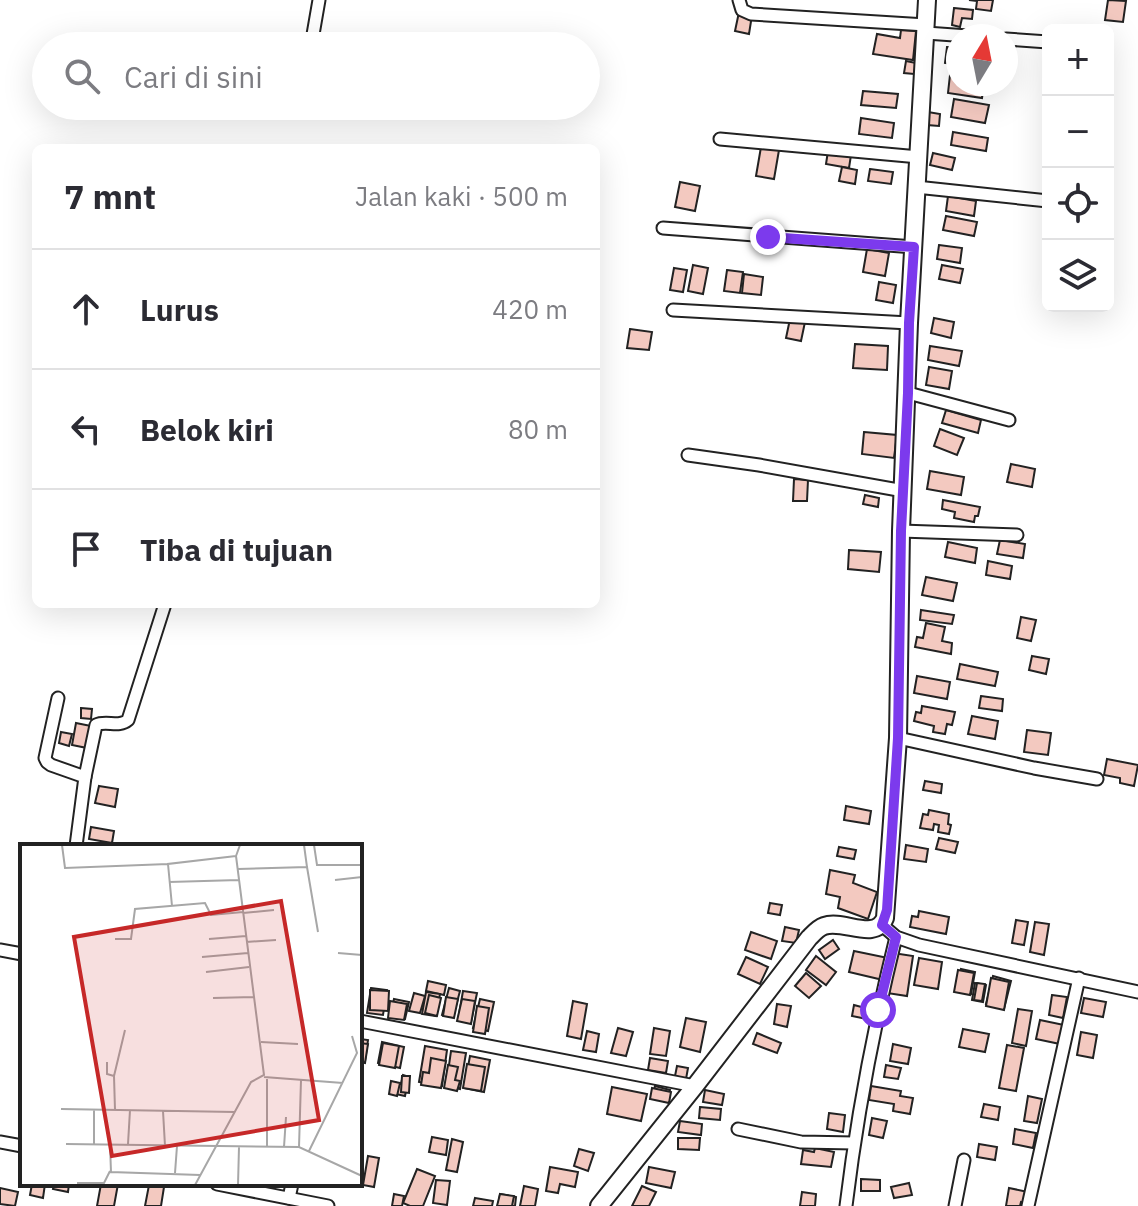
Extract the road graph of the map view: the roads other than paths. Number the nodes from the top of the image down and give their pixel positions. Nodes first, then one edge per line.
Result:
1 (319, 0) edge
2 (739, 0) edge
3 (927, 0) edge
4 (926, 29) junction
5 (313, 32) edge
6 (946, 32) edge
7 (1018, 40) edge
8 (1042, 42) edge
9 (720, 139) dead end
10 (919, 157) junction
11 (916, 187) junction
12 (1042, 200) edge
13 (663, 228) dead end
14 (914, 247) junction
15 (673, 310) dead end
16 (909, 323) junction
17 (908, 393) junction
18 (1009, 420) dead end
19 (688, 455) dead end
20 (904, 491) junction
21 (901, 531) junction
22 (1017, 535) dead end
23 (164, 608) edge
24 (58, 698) dead end
25 (898, 738) junction
26 (85, 777) junction
27 (1097, 779) dead end
28 (76, 844) edge
29 (882, 925) junction
30 (896, 937) junction
31 (0, 950) edge
32 (20, 954) edge
33 (1079, 978) junction
34 (1138, 992) edge
35 (362, 1021) edge
36 (695, 1086) junction
37 (738, 1129) dead end
38 (0, 1142) edge
39 (854, 1143) junction
40 (20, 1146) edge
41 (964, 1160) dead end
42 (227, 1186) edge
43 (292, 1186) edge
44 (289, 1198) junction
45 (328, 1206) edge
46 (599, 1206) edge
47 (846, 1206) edge
48 (955, 1206) edge
49 (1028, 1206) edge

1 - 5 street
2 - 4 street
3 - 4 street
4 - 6 street
4 - 10 street
7 - 8 street
9 - 10 street
10 - 11 street
11 - 12 street
11 - 14 street
13 - 14 street
14 - 16 street
15 - 16 street
16 - 17 street
17 - 18 street
17 - 20 street
19 - 20 street
20 - 21 street
21 - 22 street
21 - 25 street
23 - 26 street
24 - 26 street
25 - 27 street
25 - 29 street
26 - 28 street
29 - 30 street
29 - 36 street
30 - 33 street
30 - 39 street
31 - 32 street
33 - 34 street
33 - 49 street
35 - 36 street
36 - 46 street
37 - 39 street
38 - 40 street
39 - 47 street
41 - 48 street
42 - 44 street
43 - 44 street
44 - 45 street

